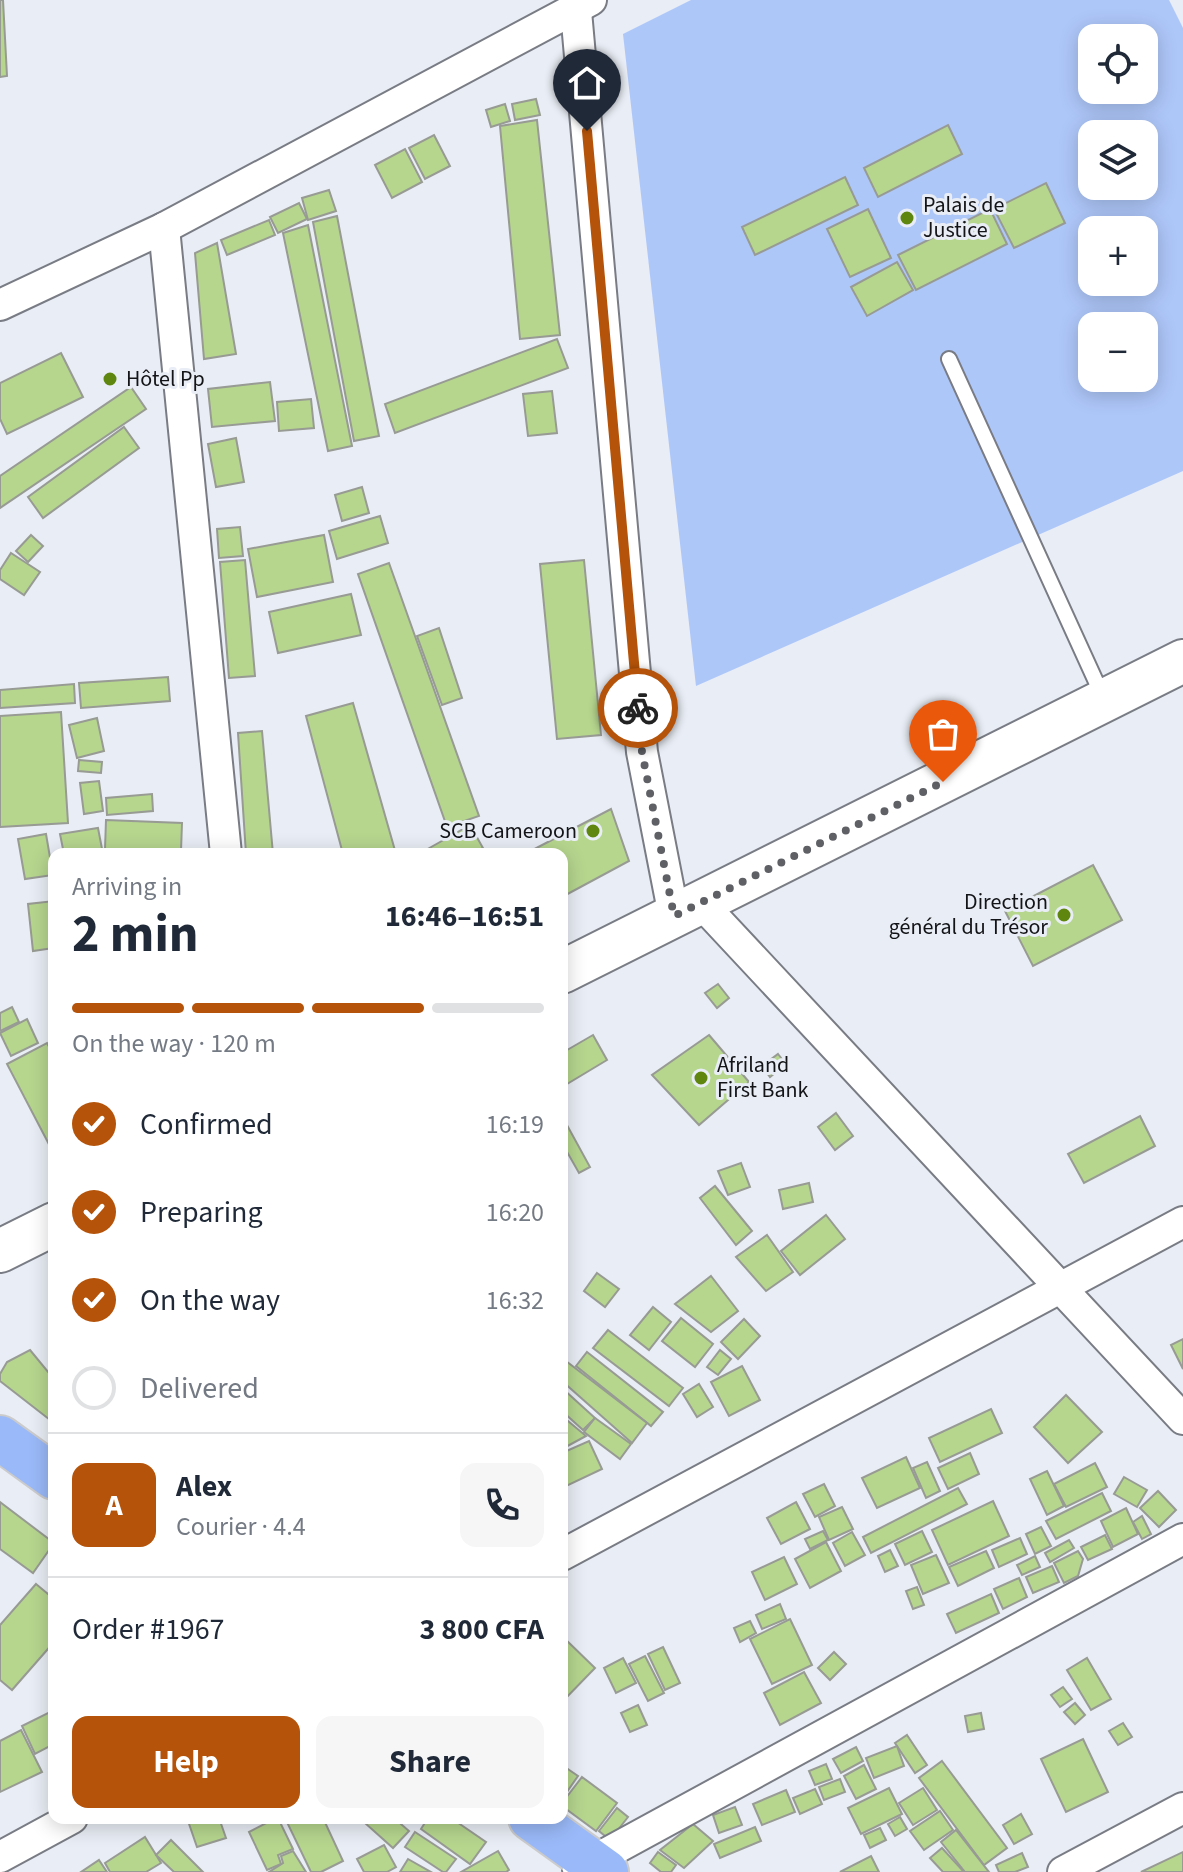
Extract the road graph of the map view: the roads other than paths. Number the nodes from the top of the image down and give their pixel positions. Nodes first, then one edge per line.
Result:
1 (581, 2) edge
2 (164, 228) junction
3 (0, 305) edge
4 (949, 359) dead end
5 (1183, 661) edge
6 (1104, 700) junction
7 (225, 848) edge
8 (688, 910) junction
9 (568, 969) edge
10 (1183, 1222) edge
11 (48, 1227) edge
12 (0, 1251) edge
13 (1060, 1288) junction
14 (1183, 1419) edge
15 (0, 1438) edge
16 (48, 1473) edge
17 (1183, 1539) edge
18 (568, 1552) edge
19 (1183, 1808) edge
20 (61, 1824) edge
21 (538, 1824) edge
22 (0, 1857) edge
23 (590, 1869) edge
24 (1063, 1872) edge

1 - 2 street
1 - 8 street
2 - 3 street
2 - 7 street
4 - 6 lane
5 - 6 street
6 - 8 street
8 - 9 street
8 - 13 street
10 - 13 street
11 - 12 street
13 - 14 street
13 - 18 street
15 - 16 highway
17 - 23 street
19 - 24 street
20 - 22 street
21 - 23 highway

